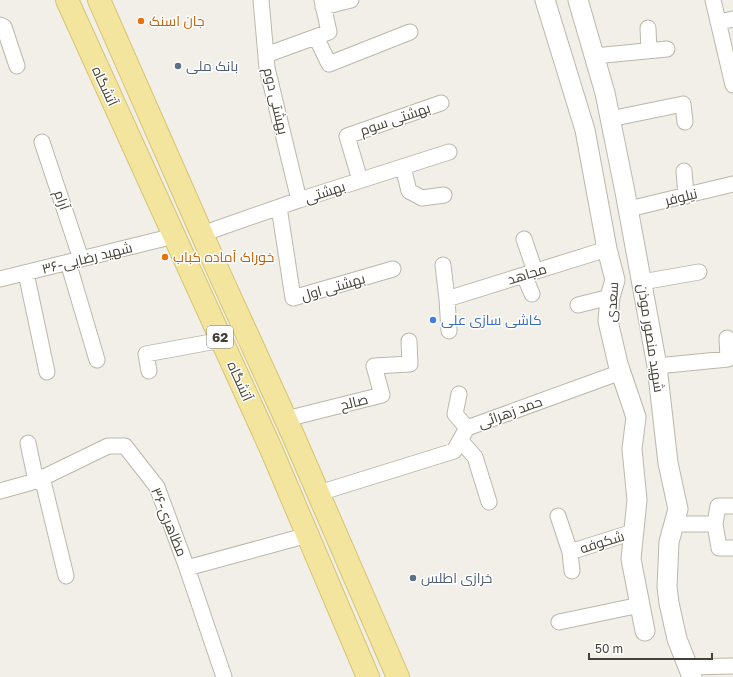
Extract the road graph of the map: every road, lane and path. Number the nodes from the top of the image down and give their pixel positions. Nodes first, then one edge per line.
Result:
1 (67, 0) edge
2 (99, 0) edge
3 (262, 0) edge
4 (351, 0) edge
5 (545, 0) edge
6 (578, 0) edge
7 (713, 0) edge
8 (322, 3) edge
9 (733, 19) edge
10 (718, 22) junction
11 (0, 25) edge
12 (648, 28) dead end
13 (410, 32) dead end
14 (316, 37) junction
15 (667, 49) dead end
16 (649, 51) junction
17 (266, 55) junction
18 (594, 56) junction
19 (17, 66) dead end
20 (733, 85) edge
21 (441, 103) dead end
22 (610, 119) junction
23 (685, 122) dead end
24 (42, 142) dead end
25 (449, 152) dead end
26 (403, 167) junction
27 (684, 171) dead end
28 (360, 180) junction
29 (733, 184) edge
30 (444, 195) dead end
31 (686, 196) junction
32 (299, 200) junction
33 (279, 207) junction
34 (629, 209) junction
35 (202, 234) junction
36 (174, 236) junction
37 (524, 239) dead end
38 (607, 249) junction
39 (75, 260) junction
40 (443, 265) dead end
41 (393, 269) dead end
42 (699, 272) dead end
43 (26, 273) junction
44 (529, 273) junction
45 (0, 279) edge
46 (642, 282) junction
47 (532, 294) dead end
48 (610, 297) junction
49 (447, 299) junction
50 (578, 305) dead end
51 (449, 331) dead end
52 (726, 338) dead end
53 (222, 340) junction
54 (409, 341) dead end
55 (97, 360) dead end
56 (657, 366) junction
57 (149, 371) dead end
58 (47, 372) dead end
59 (621, 372) junction
60 (459, 394) dead end
61 (286, 419) junction
62 (464, 434) junction
63 (28, 443) dead end
64 (39, 479) junction
65 (0, 491) edge
66 (319, 493) junction
67 (293, 502) junction
68 (490, 502) dead end
69 (733, 506) edge
70 (558, 516) dead end
71 (674, 524) junction
72 (715, 524) junction
73 (633, 532) junction
74 (308, 535) junction
75 (733, 548) edge
76 (570, 552) junction
77 (350, 565) junction
78 (187, 568) junction
79 (572, 571) dead end
80 (66, 576) dead end
81 (325, 576) junction
82 (667, 587) junction
83 (638, 597) junction
84 (559, 622) dead end
85 (645, 631) dead end
86 (733, 666) edge
87 (690, 672) edge
88 (224, 677) edge
89 (368, 677) edge
90 (398, 677) edge

1 - 36 main road, آتشگاه / 62
2 - 35 main road, آتشگاه / 62
3 - 17 street, بهشتی دوم
4 - 8 street
5 - 38 street, سعدی
6 - 18 street, شهید منصور موذن
7 - 10 street
8 - 14 street
9 - 10 street
10 - 20 street
11 - 19 street
12 - 16 street
13 - 14 street
14 - 17 street
15 - 16 street
16 - 18 street
17 - 32 street, بهشتی دوم
18 - 22 street, شهید منصور موذن
21 - 28 street, بهشتی سوم
22 - 23 street
22 - 34 street, شهید منصور موذن
24 - 39 street, آرام
25 - 26 street, بهشتی
26 - 28 street, بهشتی
26 - 30 street
27 - 31 street
28 - 32 street, بهشتی
29 - 31 street, نیلوفر
31 - 34 street, نیلوفر
32 - 33 street, بهشتی
33 - 35 street, بهشتی
33 - 41 street, بهشتی اول
34 - 46 street, شهید منصور موذن
35 - 61 main road, آتشگاه / 62
36 - 39 street, ۳۶-شهید رضایی
36 - 53 main road, آتشگاه / 62
37 - 44 street
38 - 44 street, مجاهد
38 - 48 street, سعدی
39 - 43 street, ۳۶-شهید رضایی
39 - 55 street, آرام
40 - 49 street
42 - 46 street
43 - 45 street, ۳۶-شهید رضایی
43 - 58 street
44 - 47 street
44 - 49 street, مجاهد
46 - 56 street, شهید منصور موذن
48 - 50 street
48 - 59 street, سعدی
49 - 51 street
52 - 56 street
53 - 57 street
53 - 67 main road, آتشگاه / 62
54 - 61 street, صالح
56 - 71 street, شهید منصور موذن
59 - 62 street, حمد زهرائی
59 - 73 street, سعدی
60 - 62 street
61 - 66 main road, آتشگاه / 62
62 - 66 street, حمد زهرائی
62 - 68 street
63 - 64 street
64 - 65 street, ۳۶-مظاهری
64 - 78 street, ۳۶-مظاهری
64 - 80 street
66 - 67 main road
66 - 77 main road, آتشگاه / 62
67 - 74 main road, آتشگاه / 62
69 - 72 street
70 - 76 street
71 - 72 street
71 - 82 street, شهید منصور موذن
72 - 75 street
73 - 76 street, شکوفه
73 - 83 street, سعدی
74 - 78 street, ۳۶-مظاهری
74 - 81 main road, آتشگاه / 62
76 - 79 street
77 - 81 main road
77 - 90 main road, آتشگاه / 62
78 - 88 street
81 - 89 main road, آتشگاه / 62
82 - 83 street
82 - 87 street, شهید منصور موذن
83 - 84 street
83 - 85 street, سعدی
86 - 87 street

